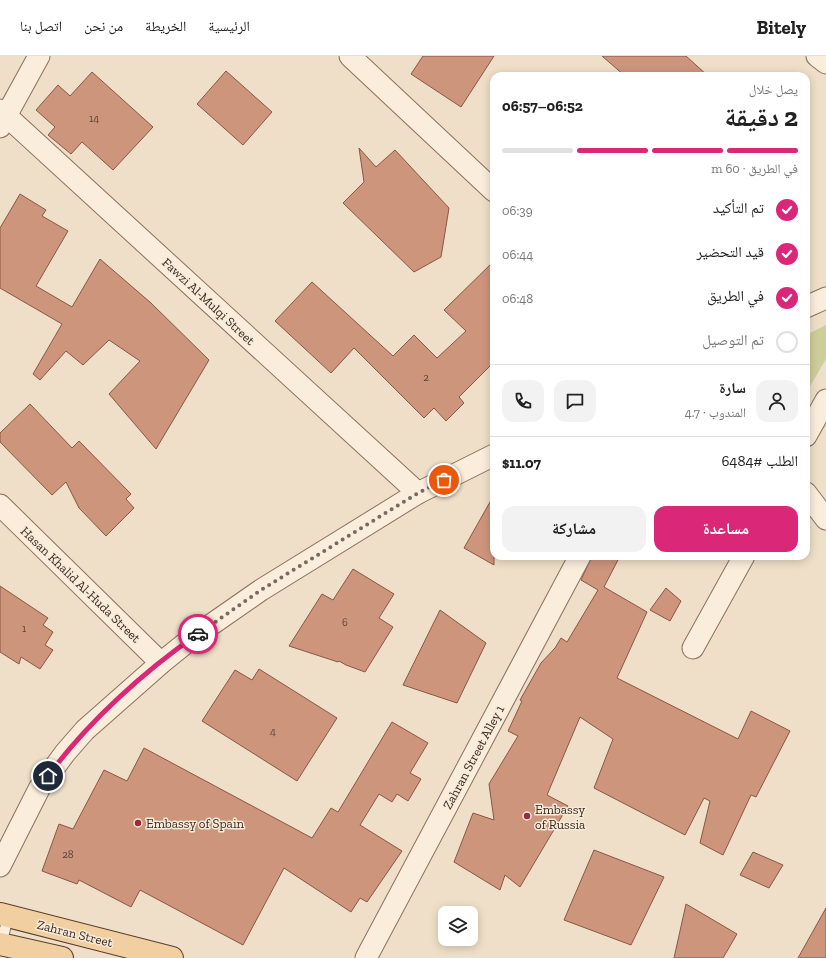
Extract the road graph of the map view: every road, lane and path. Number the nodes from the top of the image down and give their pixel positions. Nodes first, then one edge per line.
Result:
1 (39, 56) edge
2 (350, 56) edge
3 (817, 56) edge
4 (826, 63) edge
5 (2, 117) edge
6 (490, 187) edge
7 (826, 298) edge
8 (810, 305) edge
9 (826, 400) edge
10 (810, 429) edge
11 (490, 457) edge
12 (418, 493) junction
13 (810, 498) edge
14 (0, 505) edge
15 (826, 519) edge
16 (578, 560) edge
17 (742, 560) edge
18 (693, 648) dead end
19 (161, 663) junction
20 (0, 866) edge
21 (4, 915) edge
22 (0, 945) edge
23 (62, 958) edge
24 (172, 958) edge
25 (366, 958) edge

1 - 5 street
2 - 6 street
3 - 4 street
5 - 12 street, Fawzi Al-Mulqi Street
7 - 8 street
9 - 10 street
11 - 12 street
12 - 19 street
13 - 15 street
14 - 19 street, Hasan Khalid Al-Huda Street
16 - 25 street, Zahran Street Alley 1
17 - 18 street
19 - 20 street
21 - 22 lane
21 - 24 main road, Zahran Street
22 - 23 main road

